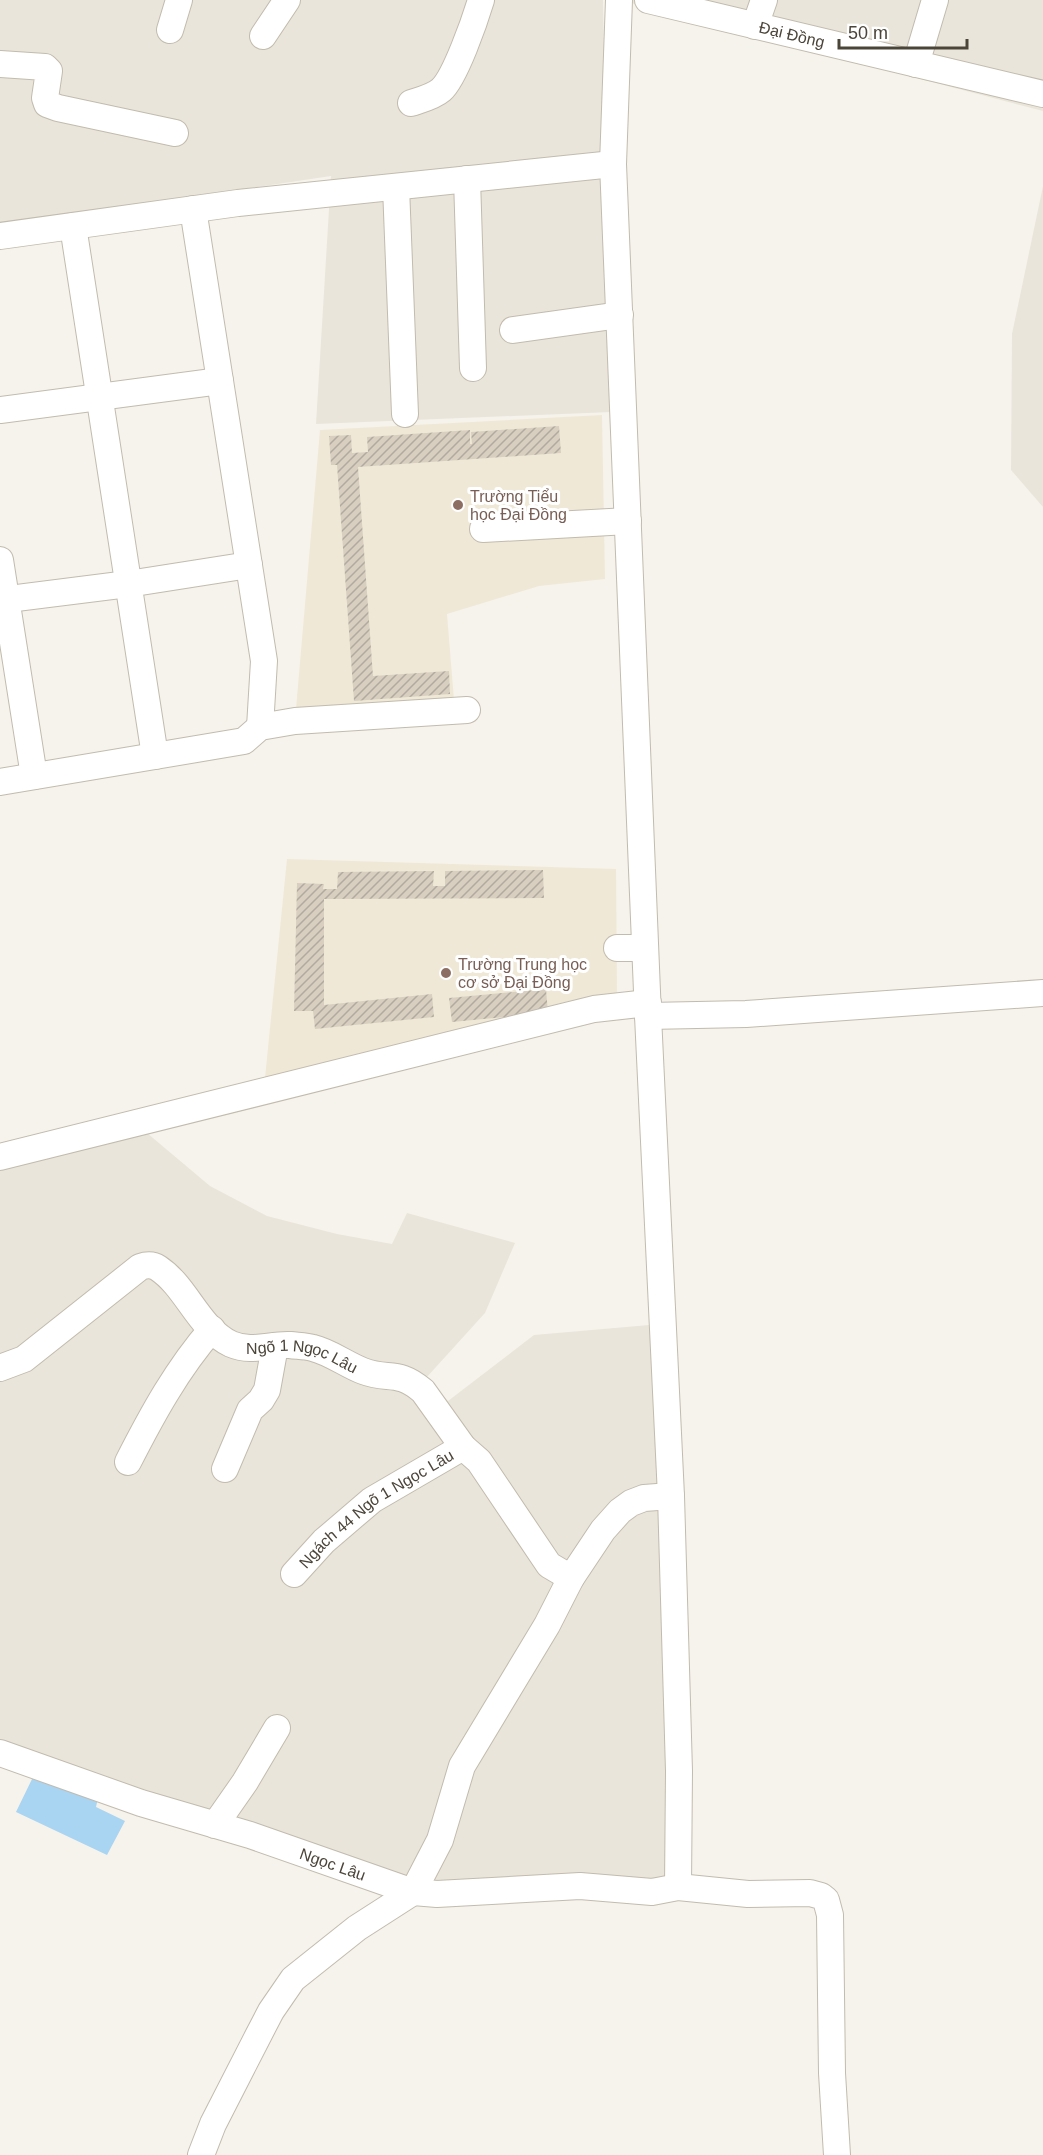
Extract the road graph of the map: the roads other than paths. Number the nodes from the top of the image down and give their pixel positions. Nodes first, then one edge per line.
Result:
1 (179, 0) edge
2 (287, 0) edge
3 (481, 0) edge
4 (619, 0) edge
5 (764, 0) edge
6 (935, 0) edge
7 (660, 1) edge
8 (755, 26) junction
9 (170, 30) dead end
10 (262, 36) dead end
11 (0, 64) edge
12 (916, 64) junction
13 (1043, 94) edge
14 (411, 103) dead end
15 (176, 133) dead end
16 (613, 164) junction
17 (467, 179) junction
18 (396, 187) junction
19 (193, 209) junction
20 (73, 226) junction
21 (0, 236) edge
22 (620, 315) junction
23 (513, 330) dead end
24 (473, 368) dead end
25 (220, 381) junction
26 (99, 396) junction
27 (0, 410) edge
28 (405, 414) dead end
29 (628, 521) junction
30 (483, 529) dead end
31 (0, 560) edge
32 (249, 565) junction
33 (128, 584) junction
34 (3, 600) edge
35 (467, 710) dead end
36 (260, 727) junction
37 (155, 756) junction
38 (34, 776) junction
39 (0, 782) edge
40 (617, 948) dead end
41 (645, 948) junction
42 (1043, 993) edge
43 (648, 1010) junction
44 (0, 1157) edge
45 (212, 1329) junction
46 (275, 1346) junction
47 (0, 1368) edge
48 (463, 1447) junction
49 (128, 1462) dead end
50 (225, 1469) dead end
51 (670, 1496) junction
52 (294, 1574) dead end
53 (571, 1578) junction
54 (278, 1728) dead end
55 (0, 1753) edge
56 (215, 1825) junction
57 (678, 1887) junction
58 (413, 1892) junction
59 (201, 2155) edge
60 (837, 2155) edge

1 - 9 street
2 - 10 street
3 - 14 street
4 - 16 street
5 - 8 street
6 - 12 street
7 - 8 street, Đại Đồng
8 - 12 street, Đại Đồng
11 - 15 street
12 - 13 street, Đại Đồng
16 - 17 street
16 - 22 street
17 - 18 street
17 - 24 street
18 - 19 street
18 - 28 street
19 - 20 street
19 - 25 street
20 - 21 street
20 - 26 street
22 - 23 street
22 - 29 street
25 - 26 street
25 - 32 street
26 - 27 street
26 - 33 street
29 - 30 street
29 - 41 street
31 - 34 street
32 - 33 street
32 - 36 street
33 - 34 street
33 - 37 street
34 - 38 street
35 - 36 street
36 - 37 street
37 - 38 street
38 - 39 street
40 - 41 street
41 - 43 street
42 - 43 street
43 - 44 street
43 - 51 street
45 - 46 street, Ngõ 1 Ngọc Lâu
45 - 47 street, Ngõ 1 Ngọc Lâu
45 - 49 street
46 - 48 street, Ngõ 1 Ngọc Lâu
46 - 50 street
48 - 52 street, Ngách 44 Ngõ 1 Ngọc Lâu
48 - 53 street, Ngõ 1 Ngọc Lâu
51 - 53 street
51 - 57 street
53 - 58 street
54 - 56 street
55 - 56 street, Ngọc Lâu
56 - 58 street, Ngọc Lâu
57 - 58 street, Ngọc Lâu
57 - 60 street, Ngọc Lâu
58 - 59 street

